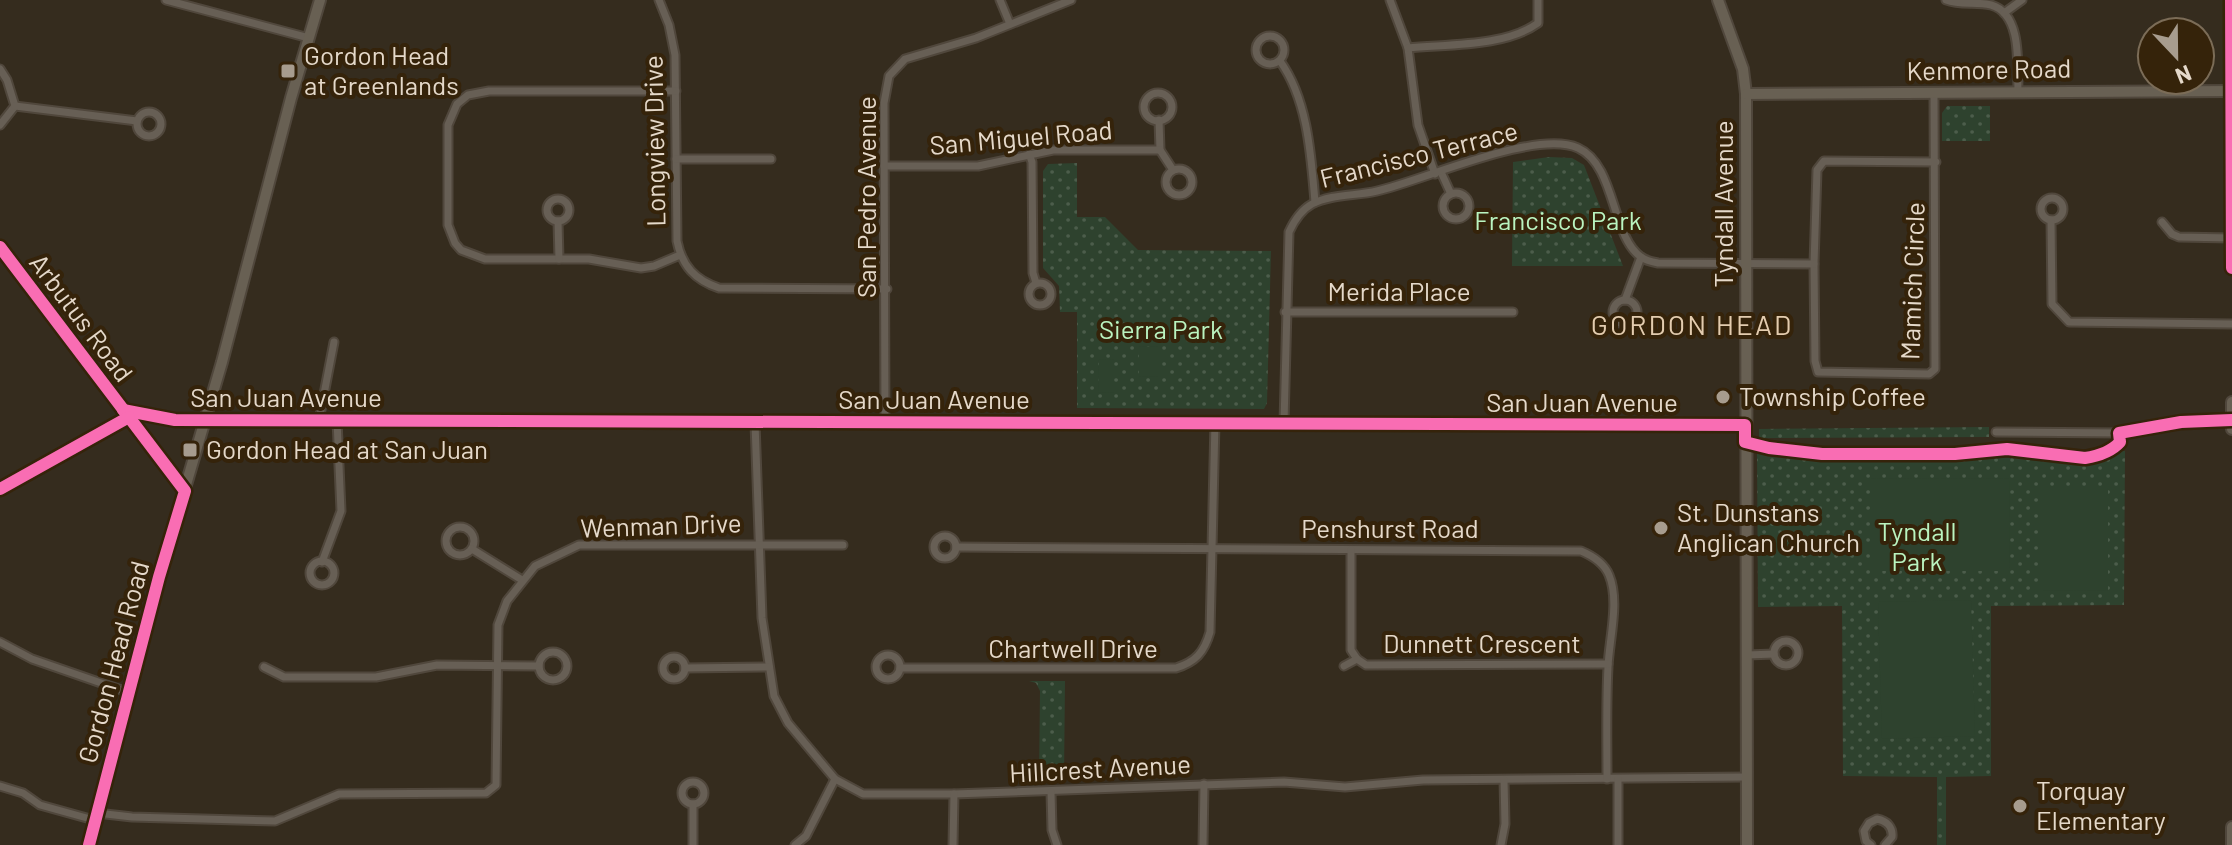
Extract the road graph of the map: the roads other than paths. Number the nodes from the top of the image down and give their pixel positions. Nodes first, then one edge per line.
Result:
1 (166, 0) edge
2 (320, 0) edge
3 (659, 0) edge
4 (1000, 0) edge
5 (1071, 0) edge
6 (1390, 0) edge
7 (1538, 0) edge
8 (1718, 0) edge
9 (1946, 0) edge
10 (2022, 0) edge
11 (2231, 0) edge
12 (2004, 13) junction
13 (1010, 24) junction
14 (309, 38) junction
15 (1408, 48) junction
16 (1280, 61) junction
17 (0, 69) edge
18 (676, 91) junction
19 (2018, 91) junction
20 (2232, 91) edge
21 (1934, 93) junction
22 (1746, 94) junction
23 (15, 106) junction
24 (1159, 120) dead end
25 (137, 121) dead end
26 (0, 125) edge
27 (1160, 150) junction
28 (1029, 154) junction
29 (676, 159) junction
30 (771, 159) dead end
31 (1936, 162) junction
32 (884, 166) junction
33 (1173, 170) dead end
34 (1438, 173) junction
35 (1451, 194) dead end
36 (1315, 202) junction
37 (2051, 220) dead end
38 (558, 221) dead end
39 (2162, 222) dead end
40 (2231, 238) edge
41 (0, 247) edge
42 (680, 255) junction
43 (1641, 257) junction
44 (559, 259) junction
45 (1814, 264) junction
46 (1746, 265) junction
47 (2232, 268) edge
48 (1036, 283) dead end
49 (887, 289) junction
50 (1625, 300) dead end
51 (1285, 312) junction
52 (1513, 312) dead end
53 (2232, 324) edge
54 (334, 342) dead end
55 (2232, 402) edge
56 (123, 410) junction
57 (205, 419) junction
58 (319, 420) junction
59 (337, 420) junction
60 (2232, 420) edge
61 (885, 422) junction
62 (1215, 422) junction
63 (755, 423) junction
64 (1284, 423) junction
65 (1745, 425) junction
66 (2232, 429) edge
67 (1996, 432) dead end
68 (185, 491) junction
69 (758, 544) junction
70 (843, 545) dead end
71 (956, 547) dead end
72 (1212, 548) junction
73 (472, 549) junction
74 (1351, 550) junction
75 (322, 562) dead end
76 (522, 580) junction
77 (0, 642) edge
78 (1774, 654) dead end
79 (1747, 655) junction
80 (1357, 659) junction
81 (1608, 664) junction
82 (496, 666) junction
83 (539, 666) dead end
84 (1344, 666) dead end
85 (264, 667) dead end
86 (769, 667) junction
87 (685, 668) dead end
88 (900, 668) dead end
89 (130, 693) junction
90 (1747, 777) junction
91 (835, 779) junction
92 (1607, 779) junction
93 (1618, 779) junction
94 (1504, 780) junction
95 (1204, 784) junction
96 (0, 786) edge
97 (1051, 792) junction
98 (954, 794) junction
99 (693, 804) dead end
100 (95, 817) junction
101 (2232, 827) edge
102 (89, 845) edge
103 (693, 845) edge
104 (795, 845) edge
105 (953, 845) edge
106 (1057, 845) edge
107 (1203, 845) edge
108 (1501, 845) edge
109 (1618, 845) edge
110 (1747, 845) edge
111 (1871, 845) edge
112 (1885, 845) edge
113 (2232, 845) edge

1 - 14 street
2 - 14 street, Gordon Head Road
3 - 18 street, Longview Drive
4 - 13 street
5 - 13 street, San Pedro Avenue
6 - 15 street
7 - 15 street
8 - 22 street, Tyndall Avenue
9 - 12 street
10 - 12 street
11 - 20 street
12 - 19 street
13 - 32 street, San Pedro Avenue
14 - 57 street, Gordon Head Road
15 - 34 street
16 - 16 street
16 - 36 street
17 - 23 street
18 - 29 street, Longview Drive
18 - 44 street
19 - 20 street, Kenmore Road
19 - 21 street, Kenmore Road
20 - 40 street
21 - 22 street, Kenmore Road
21 - 31 street, Mamich Circle
22 - 46 street, Tyndall Avenue
23 - 25 street
23 - 26 street
24 - 27 street
27 - 28 street, San Miguel Road
27 - 33 street
28 - 32 street, San Miguel Road
28 - 48 street
29 - 30 street
29 - 42 street, Longview Drive
31 - 45 street, Mamich Circle
31 - 45 street, Mamich Circle
32 - 49 street, San Pedro Avenue
34 - 35 street
34 - 36 street, Francisco Terrace
34 - 43 street, Francisco Terrace
36 - 51 street, Francisco Terrace
37 - 53 street
38 - 44 street
39 - 40 street
40 - 47 street
41 - 56 street, Arbutus Road
42 - 44 street
42 - 49 street, Longview Drive
43 - 46 street
43 - 50 street
45 - 46 street
46 - 65 street, Tyndall Avenue
49 - 61 street, San Pedro Avenue
51 - 52 street, Merida Place
51 - 64 street, Francisco Terrace
54 - 58 street
55 - 60 street
56 - 57 street, San Juan Avenue
56 - 68 street, Arbutus Road
57 - 58 street, San Juan Avenue
57 - 68 street, Gordon Head Road
58 - 59 street, San Juan Avenue
59 - 63 street, San Juan Avenue
59 - 75 street
60 - 66 street
60 - 67 street
61 - 62 street, San Juan Avenue
61 - 63 street, San Juan Avenue
62 - 64 street, San Juan Avenue
62 - 72 street, Chartwell Drive
63 - 69 street, Hillcrest Avenue
64 - 65 street, San Juan Avenue
65 - 79 street, Tyndall Avenue
68 - 89 street, Gordon Head Road
69 - 70 street, Wenman Drive
69 - 76 street, Wenman Drive
69 - 86 street, Hillcrest Avenue
71 - 72 street, Penshurst Road
72 - 74 street, Penshurst Road
72 - 88 street, Chartwell Drive
73 - 73 street
73 - 76 street
74 - 80 street, Dunnett Crescent
74 - 81 street, Penshurst Road
76 - 82 street, Wenman Drive
77 - 89 street
78 - 79 street
79 - 90 street, Tyndall Avenue
80 - 81 street, Dunnett Crescent
80 - 84 street, Dunnett Crescent
81 - 92 street, Penshurst Road
82 - 83 street
82 - 85 street
82 - 100 street, Wenman Drive
86 - 87 street
86 - 91 street, Hillcrest Avenue
89 - 100 street, Gordon Head Road
90 - 93 street, Hillcrest Avenue
90 - 110 street, Tyndall Avenue
91 - 98 street, Hillcrest Avenue
91 - 104 street
92 - 93 street, Hillcrest Avenue
92 - 94 street, Hillcrest Avenue
93 - 109 street
94 - 95 street, Hillcrest Avenue
94 - 108 street
95 - 97 street, Hillcrest Avenue
95 - 107 street
96 - 100 street
97 - 98 street, Hillcrest Avenue
97 - 106 street
98 - 105 street
99 - 103 street
100 - 102 street, Gordon Head Road
101 - 113 street
111 - 112 street

